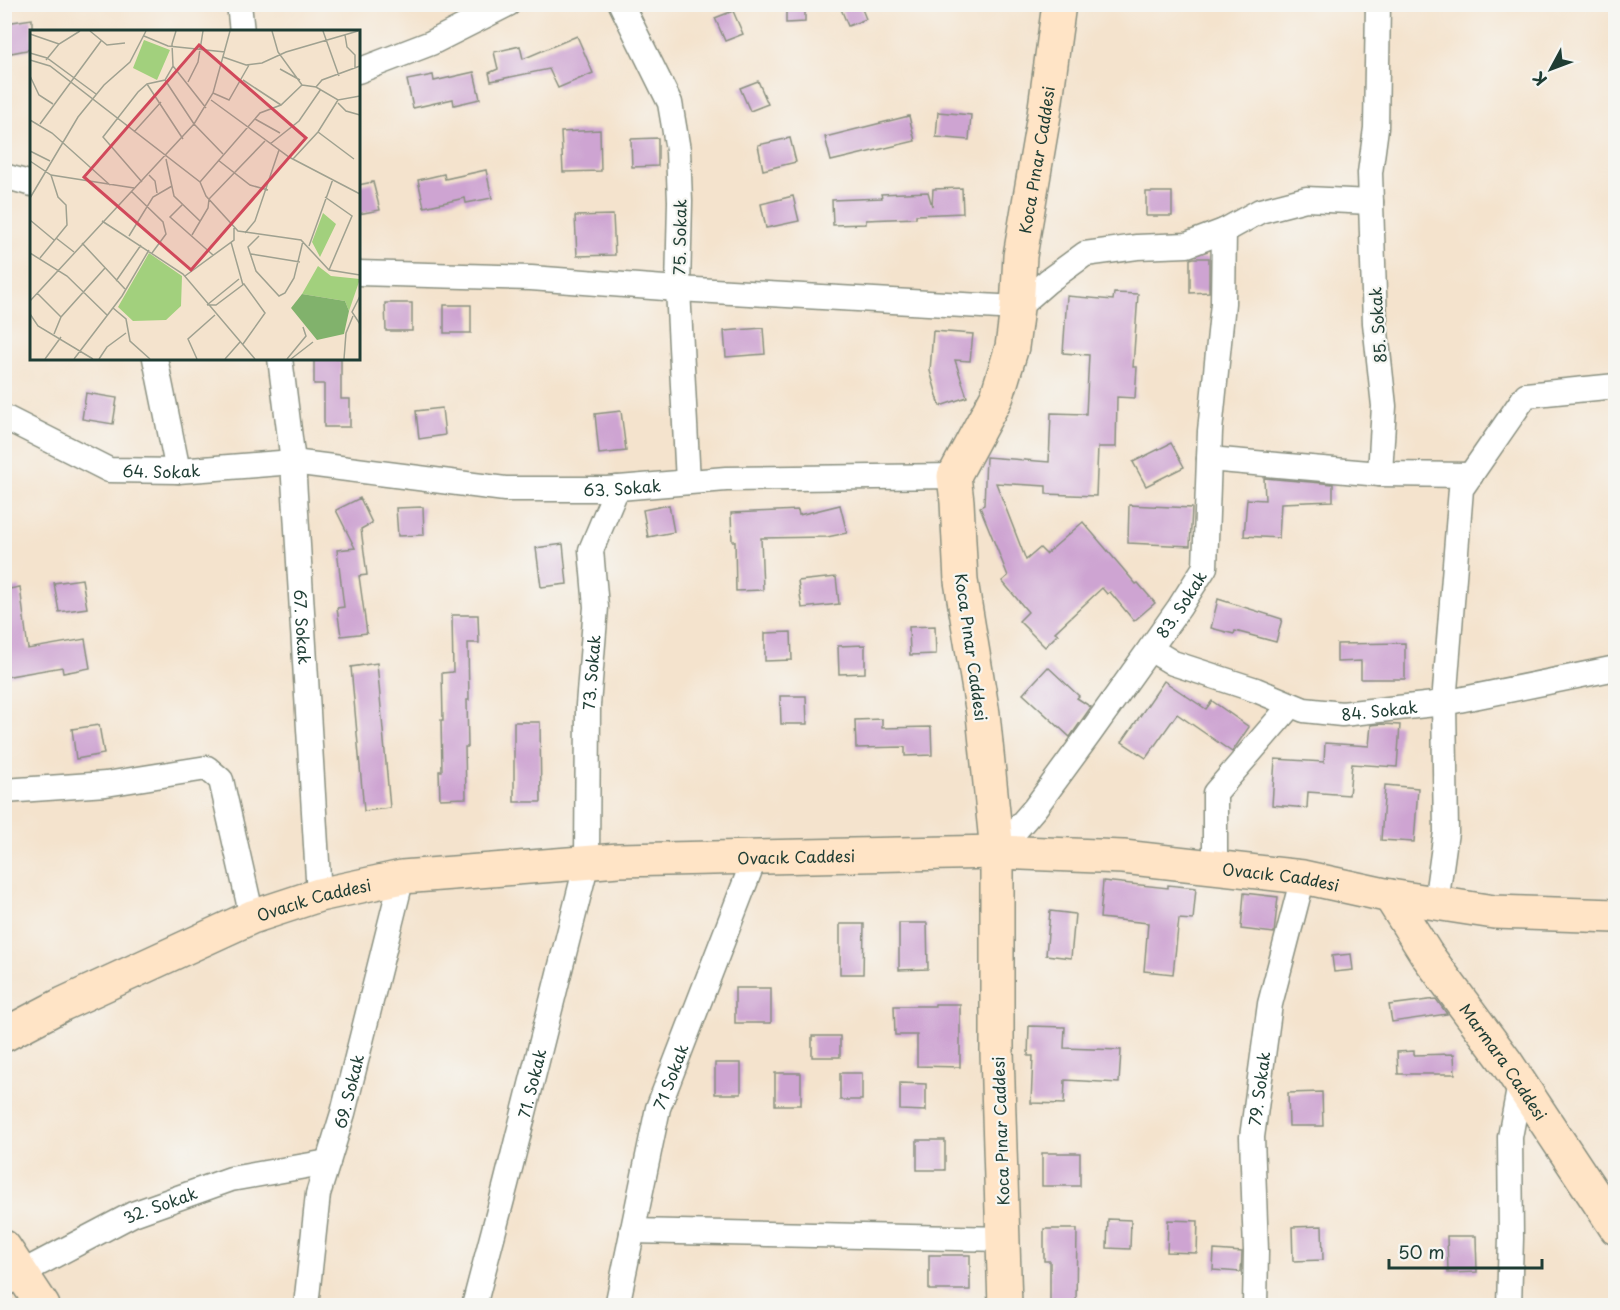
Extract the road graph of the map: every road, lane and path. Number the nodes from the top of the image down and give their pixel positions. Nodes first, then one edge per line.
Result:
1 (239, 4) edge
2 (508, 4) edge
3 (621, 4) edge
4 (1059, 4) edge
5 (1378, 4) edge
6 (243, 30) edge
7 (360, 70) edge
8 (4, 176) edge
9 (30, 183) edge
10 (1371, 202) junction
11 (1224, 231) junction
12 (360, 273) edge
13 (678, 289) junction
14 (1017, 308) junction
15 (155, 360) edge
16 (280, 360) edge
17 (1616, 386) edge
18 (4, 417) edge
19 (1209, 459) junction
20 (293, 462) junction
21 (178, 471) junction
22 (1380, 474) junction
23 (1471, 475) junction
24 (954, 476) junction
25 (688, 482) junction
26 (617, 488) junction
27 (1150, 649) junction
28 (1616, 668) edge
29 (1444, 703) junction
30 (1291, 705) junction
31 (4, 791) edge
32 (997, 852) junction
33 (754, 857) junction
34 (587, 862) junction
35 (1215, 867) junction
36 (402, 877) junction
37 (1304, 877) junction
38 (319, 895) junction
39 (1390, 896) junction
40 (1436, 903) junction
41 (1616, 915) edge
42 (252, 918) junction
43 (4, 1035) edge
44 (1520, 1084) junction
45 (328, 1162) junction
46 (1616, 1228) edge
47 (632, 1231) junction
48 (1004, 1239) junction
49 (10, 1268) edge
50 (43, 1305) edge
51 (306, 1305) edge
52 (474, 1305) edge
53 (617, 1305) edge
54 (1005, 1305) edge
55 (1255, 1305) edge
56 (1509, 1305) edge

1 - 6 street
2 - 7 street
3 - 13 street, 75. Sokak
4 - 14 street, Koca Pınar Caddesi
5 - 10 street, 85. Sokak
8 - 9 street
10 - 11 street
10 - 22 street, 85. Sokak
11 - 14 street
11 - 19 street, 83. Sokak
12 - 13 street
13 - 14 street
13 - 25 street, 75. Sokak
14 - 24 street, Koca Pınar Caddesi
15 - 21 street
16 - 20 street, 67. Sokak
17 - 23 street
18 - 21 street, 64. Sokak
19 - 22 street
19 - 27 street, 83. Sokak
20 - 21 street, 64. Sokak
20 - 26 street, 63. Sokak
20 - 38 street, 67. Sokak
22 - 23 street
23 - 29 street
24 - 25 street, 63. Sokak
24 - 32 street, Koca Pınar Caddesi
25 - 26 street, 63. Sokak
26 - 34 street, 73. Sokak
27 - 30 street, 84. Sokak
27 - 32 street, 83. Sokak
28 - 29 street, 84. Sokak
29 - 30 street, 84. Sokak
29 - 40 street
30 - 35 street
31 - 42 street
32 - 33 street, Ovacık Caddesi
32 - 35 street, Ovacık Caddesi
32 - 48 street, Koca Pınar Caddesi
33 - 34 street, Ovacık Caddesi
33 - 47 street, 71 Sokak
34 - 36 street, Ovacık Caddesi
34 - 52 street, 71. Sokak
35 - 37 street, Ovacık Caddesi
36 - 38 street, Ovacık Caddesi
36 - 45 street, 69. Sokak
37 - 39 street, Ovacık Caddesi
37 - 55 street, 79. Sokak
38 - 42 street, Ovacık Caddesi
39 - 40 street, Ovacık Caddesi
39 - 44 street, Marmara Caddesi
40 - 41 street, Ovacık Caddesi
42 - 43 street, Ovacık Caddesi
44 - 46 street, Marmara Caddesi
44 - 56 street
45 - 49 street, 32. Sokak
45 - 51 street, 69. Sokak
47 - 48 street
47 - 53 street, 71 Sokak
48 - 54 street, Koca Pınar Caddesi
49 - 50 street

